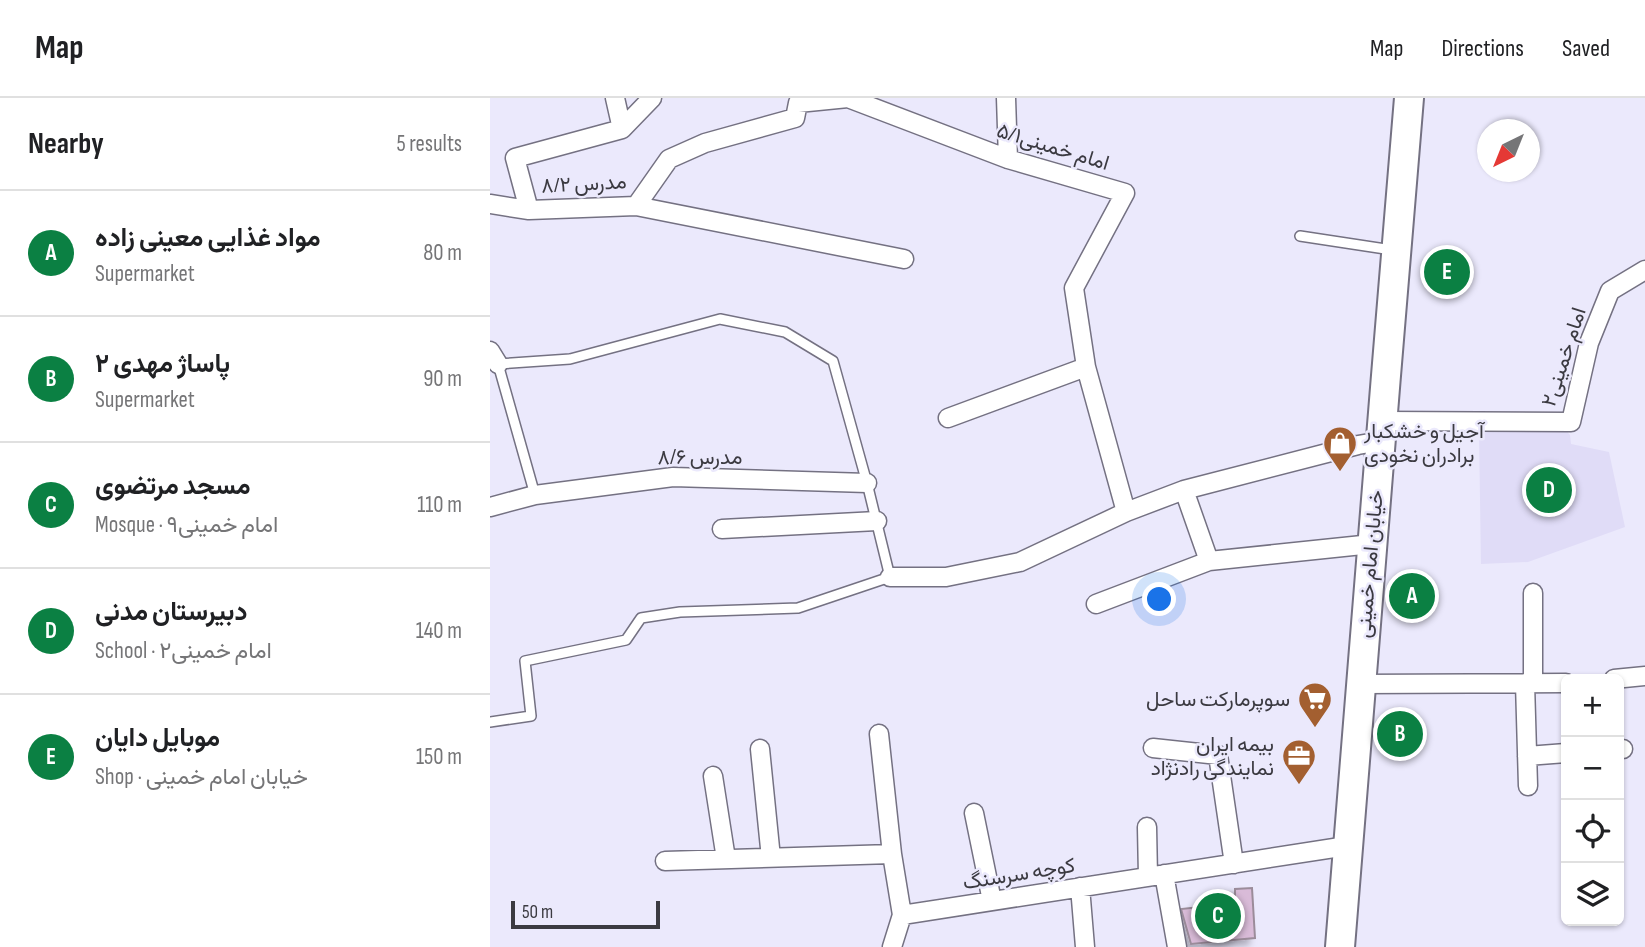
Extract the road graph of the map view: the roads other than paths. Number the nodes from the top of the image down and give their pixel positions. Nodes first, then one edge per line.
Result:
1 (615, 98) edge
2 (652, 98) edge
3 (848, 98) edge
4 (1006, 98) edge
5 (1409, 98) edge
6 (622, 129) junction
7 (1009, 159) junction
8 (490, 204) edge
9 (636, 206) junction
10 (529, 210) junction
11 (1300, 236) dead end
12 (1397, 251) junction
13 (904, 259) dead end
14 (1645, 270) edge
15 (494, 358) edge
16 (1086, 367) junction
17 (948, 418) dead end
18 (1382, 431) junction
19 (867, 483) junction
20 (1184, 490) junction
21 (534, 495) junction
22 (490, 507) edge
23 (1126, 512) junction
24 (877, 521) junction
25 (722, 529) dead end
26 (1372, 544) junction
27 (1209, 561) junction
28 (890, 578) junction
29 (1533, 593) dead end
30 (1096, 604) dead end
31 (1645, 676) edge
32 (1624, 678) edge
33 (1529, 683) junction
34 (1561, 683) edge
35 (1360, 684) junction
36 (490, 722) edge
37 (879, 734) dead end
38 (1153, 748) dead end
39 (760, 749) dead end
40 (1561, 753) edge
41 (1527, 756) junction
42 (713, 776) dead end
43 (1528, 786) dead end
44 (974, 813) dead end
45 (1147, 827) dead end
46 (1348, 846) junction
47 (892, 854) junction
48 (771, 858) junction
49 (726, 859) junction
50 (665, 861) dead end
51 (1234, 863) junction
52 (1163, 875) junction
53 (1080, 887) junction
54 (992, 901) junction
55 (902, 915) junction
56 (892, 947) edge
57 (1085, 947) edge
58 (1177, 947) edge
59 (1340, 947) edge

1 - 6 street
2 - 6 street
3 - 7 street, امام خمینی۵/۱
3 - 9 street, مدرس ۸/۲
4 - 7 street
5 - 12 main road, خیابان امام خمینی
6 - 10 street
7 - 16 street, امام خمینی۵/۱
8 - 10 street, مدرس ۸/۲
9 - 10 street, مدرس ۸/۲
9 - 13 street
11 - 12 lane
12 - 18 main road, خیابان امام خمینی
14 - 18 street, امام خمینی۲
15 - 19 lane
15 - 21 lane
16 - 17 street
16 - 23 street, امام خمینی۵/۱
18 - 20 street
18 - 26 main road, خیابان امام خمینی
19 - 21 street, مدرس ۸/۶
19 - 24 lane
20 - 23 street
20 - 27 street
21 - 22 street, مدرس ۸/۶
23 - 28 street
24 - 25 street
24 - 28 lane
26 - 27 street
26 - 35 main road, خیابان امام خمینی
27 - 30 street
28 - 36 lane
29 - 33 street
31 - 32 street
33 - 34 street
33 - 35 street
33 - 41 street
35 - 46 main road, خیابان امام خمینی
37 - 47 street
38 - 51 street
39 - 48 street
40 - 41 street
41 - 43 street
42 - 49 street
44 - 54 street
45 - 52 street
46 - 51 street, کوچه سرسنگ
46 - 59 main road, خیابان امام خمینی
47 - 48 street
47 - 55 street
48 - 49 street
49 - 50 street
51 - 52 street, کوچه سرسنگ
52 - 53 street, کوچه سرسنگ
52 - 58 street
53 - 54 street, کوچه سرسنگ
53 - 57 street
54 - 55 street, کوچه سرسنگ
55 - 56 street

